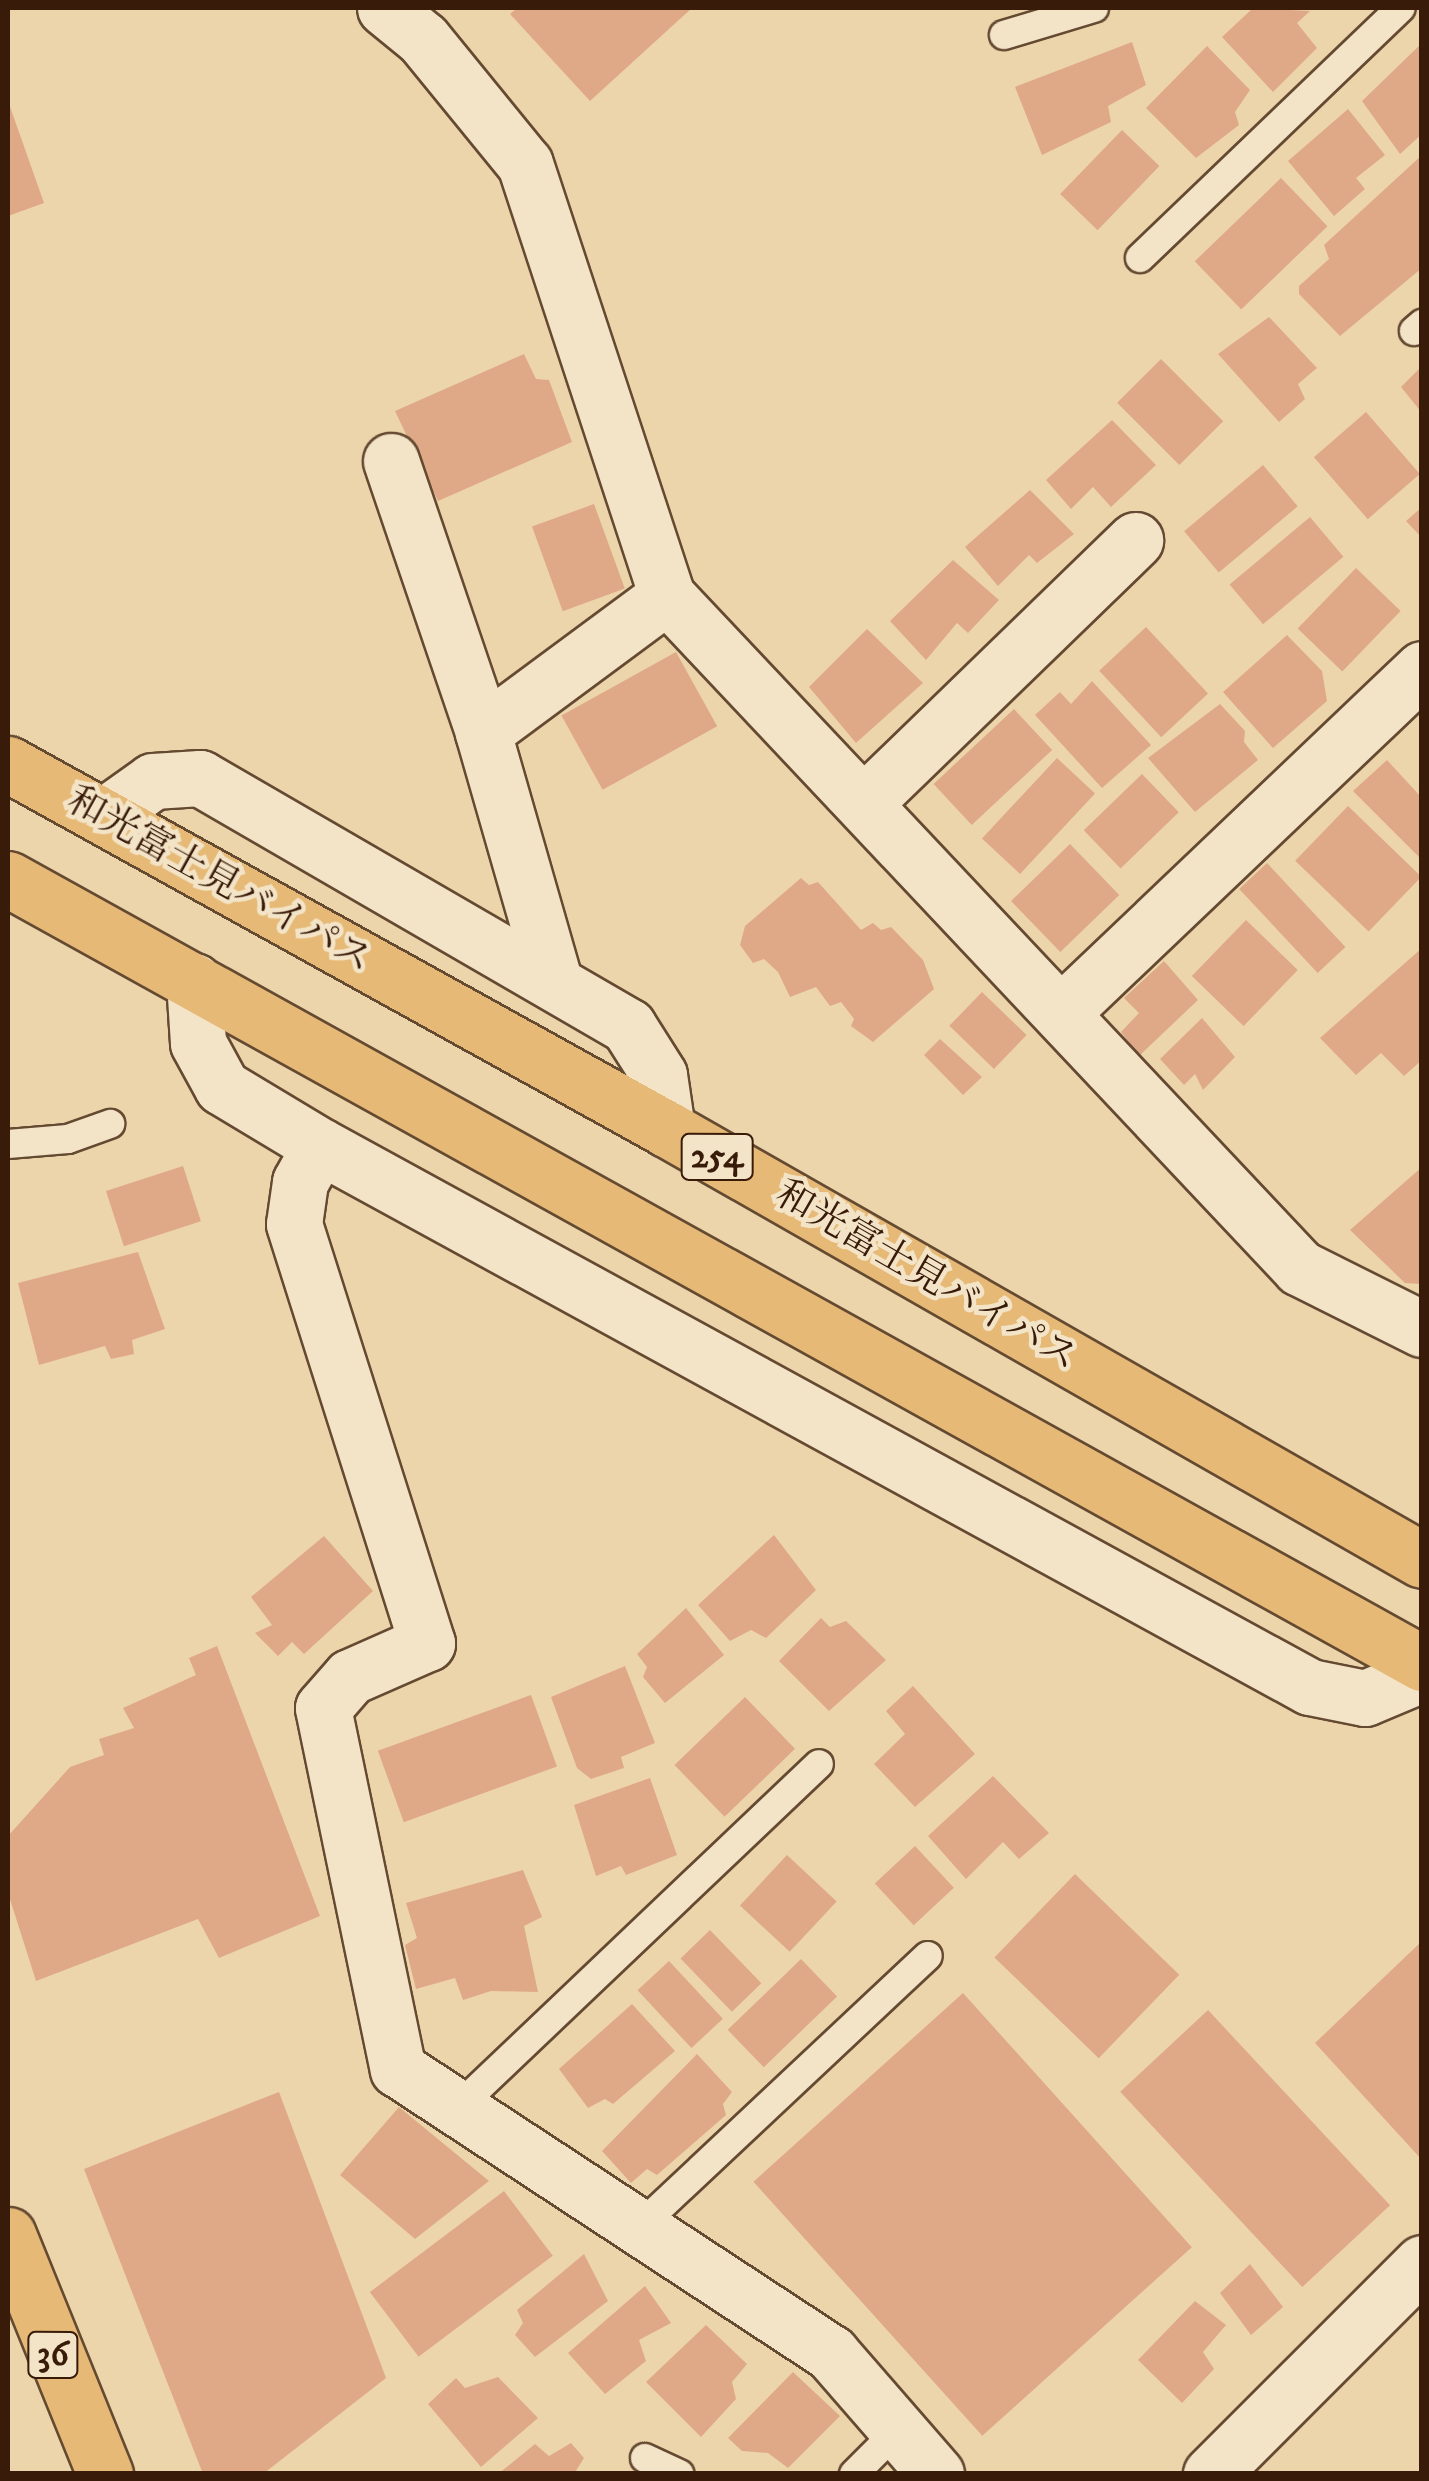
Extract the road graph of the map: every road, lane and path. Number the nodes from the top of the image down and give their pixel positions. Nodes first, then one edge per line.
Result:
1 (385, 8) edge
2 (1094, 8) edge
3 (1401, 8) edge
4 (1004, 35) dead end
5 (1140, 258) dead end
6 (390, 462) dead end
7 (1135, 540) dead end
8 (667, 596) junction
9 (1422, 669) edge
10 (483, 732) junction
11 (8, 764) edge
12 (866, 802) junction
13 (104, 816) junction
14 (8, 879) edge
15 (194, 980) junction
16 (554, 980) junction
17 (1061, 1014) junction
18 (110, 1124) dead end
19 (667, 1129) junction
20 (8, 1144) edge
21 (320, 1146) junction
22 (1422, 1329) edge
23 (1422, 1560) edge
24 (1422, 1663) edge
25 (1422, 1674) edge
26 (820, 1764) dead end
27 (928, 1956) dead end
28 (455, 2110) junction
29 (639, 2227) junction
30 (8, 2235) edge
31 (1422, 2264) edge
32 (897, 2431) junction
33 (645, 2458) dead end
34 (105, 2474) edge
35 (680, 2474) edge
36 (854, 2474) edge
37 (936, 2474) edge
38 (1211, 2474) edge

1 - 8 street
2 - 4 lane
3 - 5 lane
6 - 10 street
7 - 12 street
8 - 10 street
8 - 12 street
9 - 17 street
10 - 16 street
11 - 13 main road, 和光富士見バイパス / 254
12 - 17 street
13 - 16 street
13 - 19 main road, 和光富士見バイパス / 254
14 - 15 main road, 254
15 - 21 street
15 - 24 main road, 254
16 - 19 street
17 - 22 street
18 - 20 lane
19 - 23 main road, 和光富士見バイパス / 254
21 - 25 street
21 - 28 street
26 - 28 lane
27 - 29 lane
28 - 29 street
29 - 32 street
30 - 34 main road, 36
31 - 38 street
32 - 36 lane
32 - 37 street
33 - 35 lane

